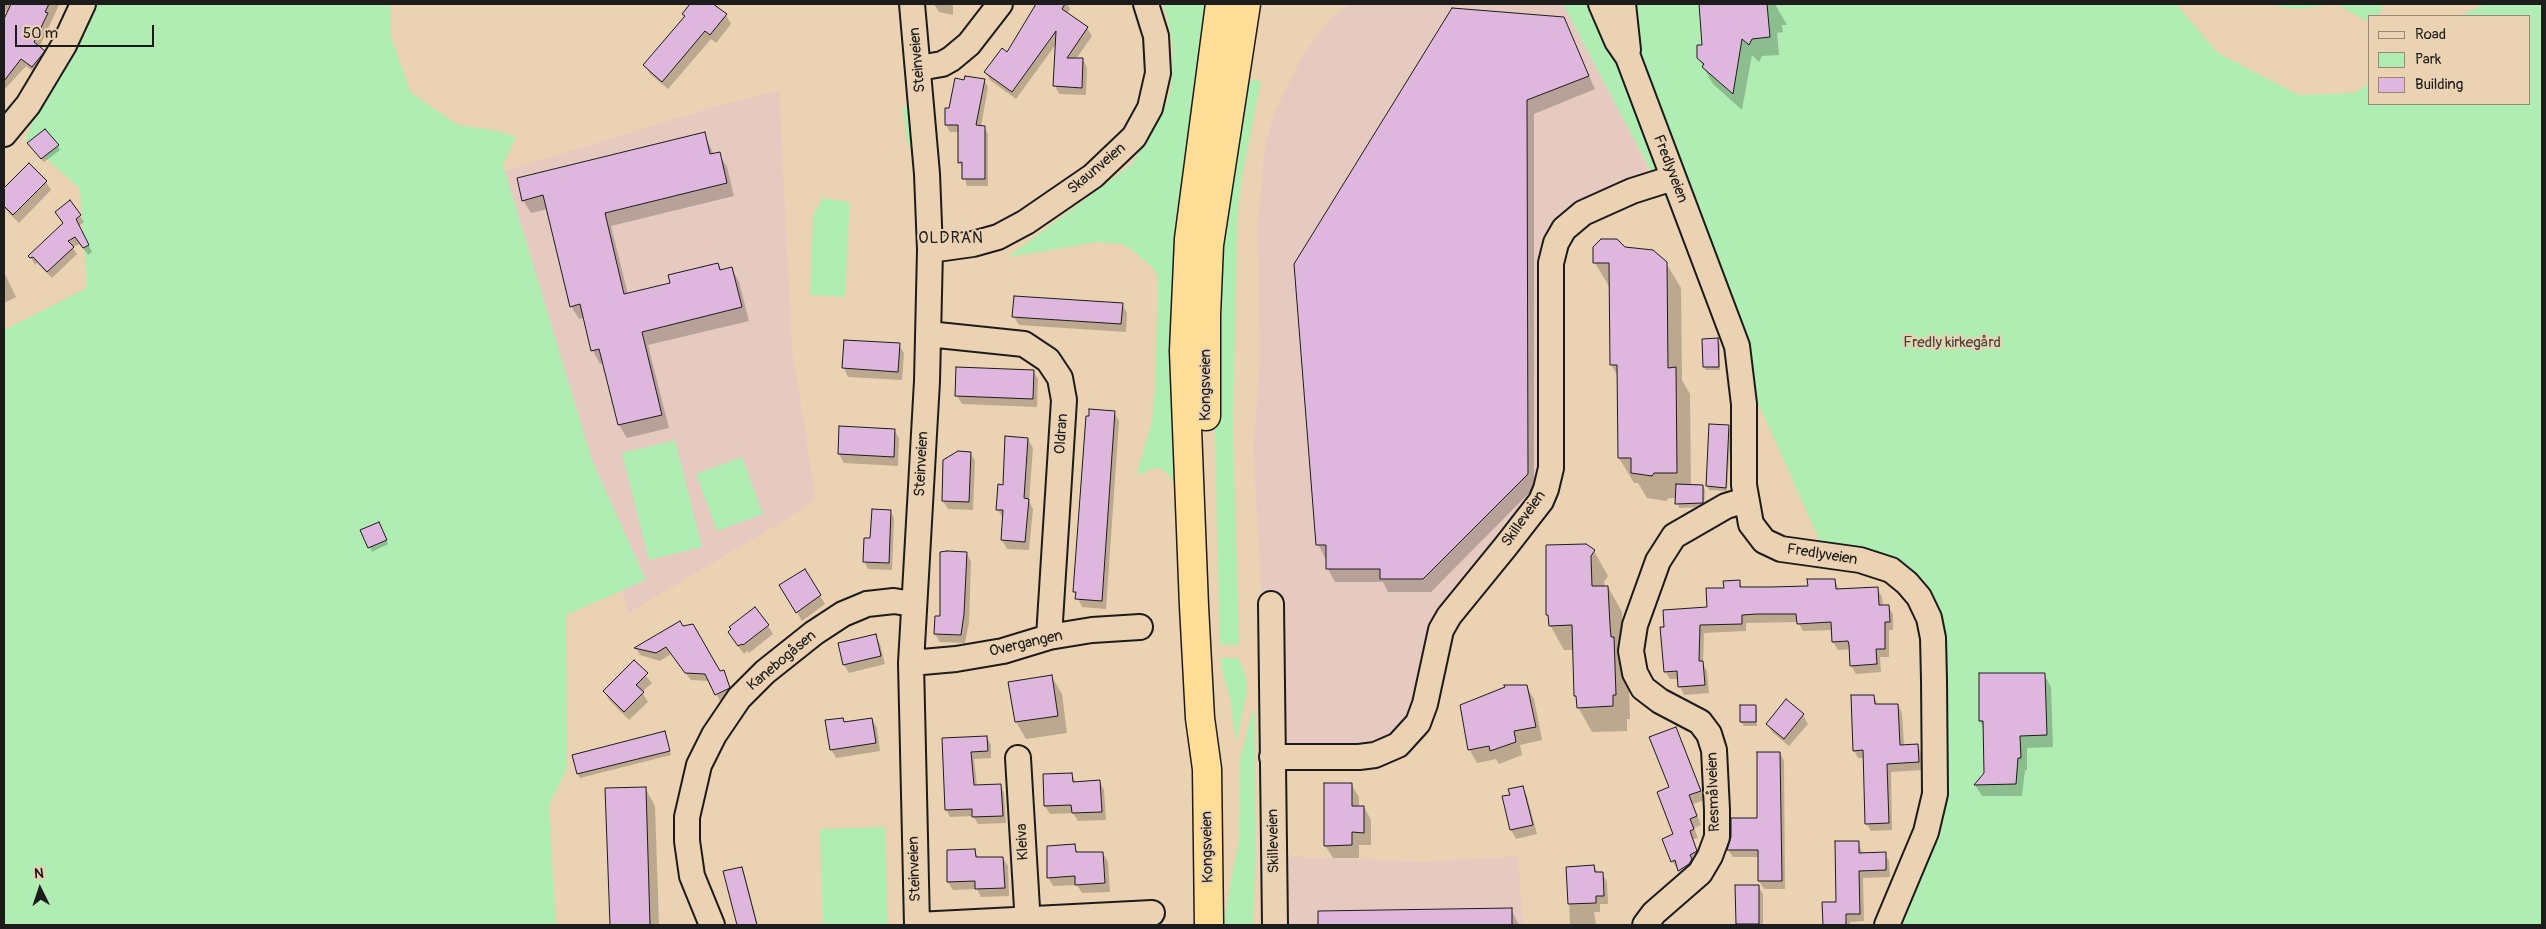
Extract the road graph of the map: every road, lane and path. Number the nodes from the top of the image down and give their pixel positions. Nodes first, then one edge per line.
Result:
1 (83, 4) edge
2 (912, 4) edge
3 (1000, 4) edge
4 (1146, 4) edge
5 (1220, 4) edge
6 (1246, 4) edge
7 (1601, 4) edge
8 (1624, 4) edge
9 (1628, 57) junction
10 (919, 68) junction
11 (4, 134) edge
12 (1673, 178) junction
13 (930, 250) junction
14 (928, 334) junction
15 (1746, 500) junction
16 (913, 604) junction
17 (1271, 604) dead end
18 (1140, 627) dead end
19 (1049, 637) junction
20 (911, 663) junction
21 (1272, 757) junction
22 (1018, 758) dead end
23 (1207, 769) junction
24 (1152, 912) dead end
25 (1028, 922) edge
26 (712, 925) edge
27 (917, 925) edge
28 (1209, 925) edge
29 (1274, 925) edge
30 (1645, 925) edge
31 (1887, 925) edge

1 - 11 street
2 - 10 street, Steinveien
3 - 10 street
4 - 13 street, Skaunveien
5 - 23 highway, Kongsveien
6 - 23 highway, Kongsveien
7 - 9 street, Fredlyveien
8 - 9 street, Fredlyveien
9 - 12 street, Fredlyveien
10 - 13 street, Steinveien
12 - 15 street, Fredlyveien
12 - 21 street, Skilleveien
13 - 14 street, Steinveien
14 - 16 street, Steinveien
14 - 19 street, Oldran
15 - 30 street, Resmålveien
15 - 31 street, Fredlyveien
16 - 20 street, Steinveien
16 - 26 street, Kanebogåsen
17 - 21 street, Skilleveien
18 - 19 street, Overgangen
19 - 20 street, Overgangen
20 - 27 street, Steinveien
21 - 29 street, Skilleveien
22 - 25 street, Kleiva
23 - 28 highway, Kongsveien
24 - 25 street
25 - 27 street

